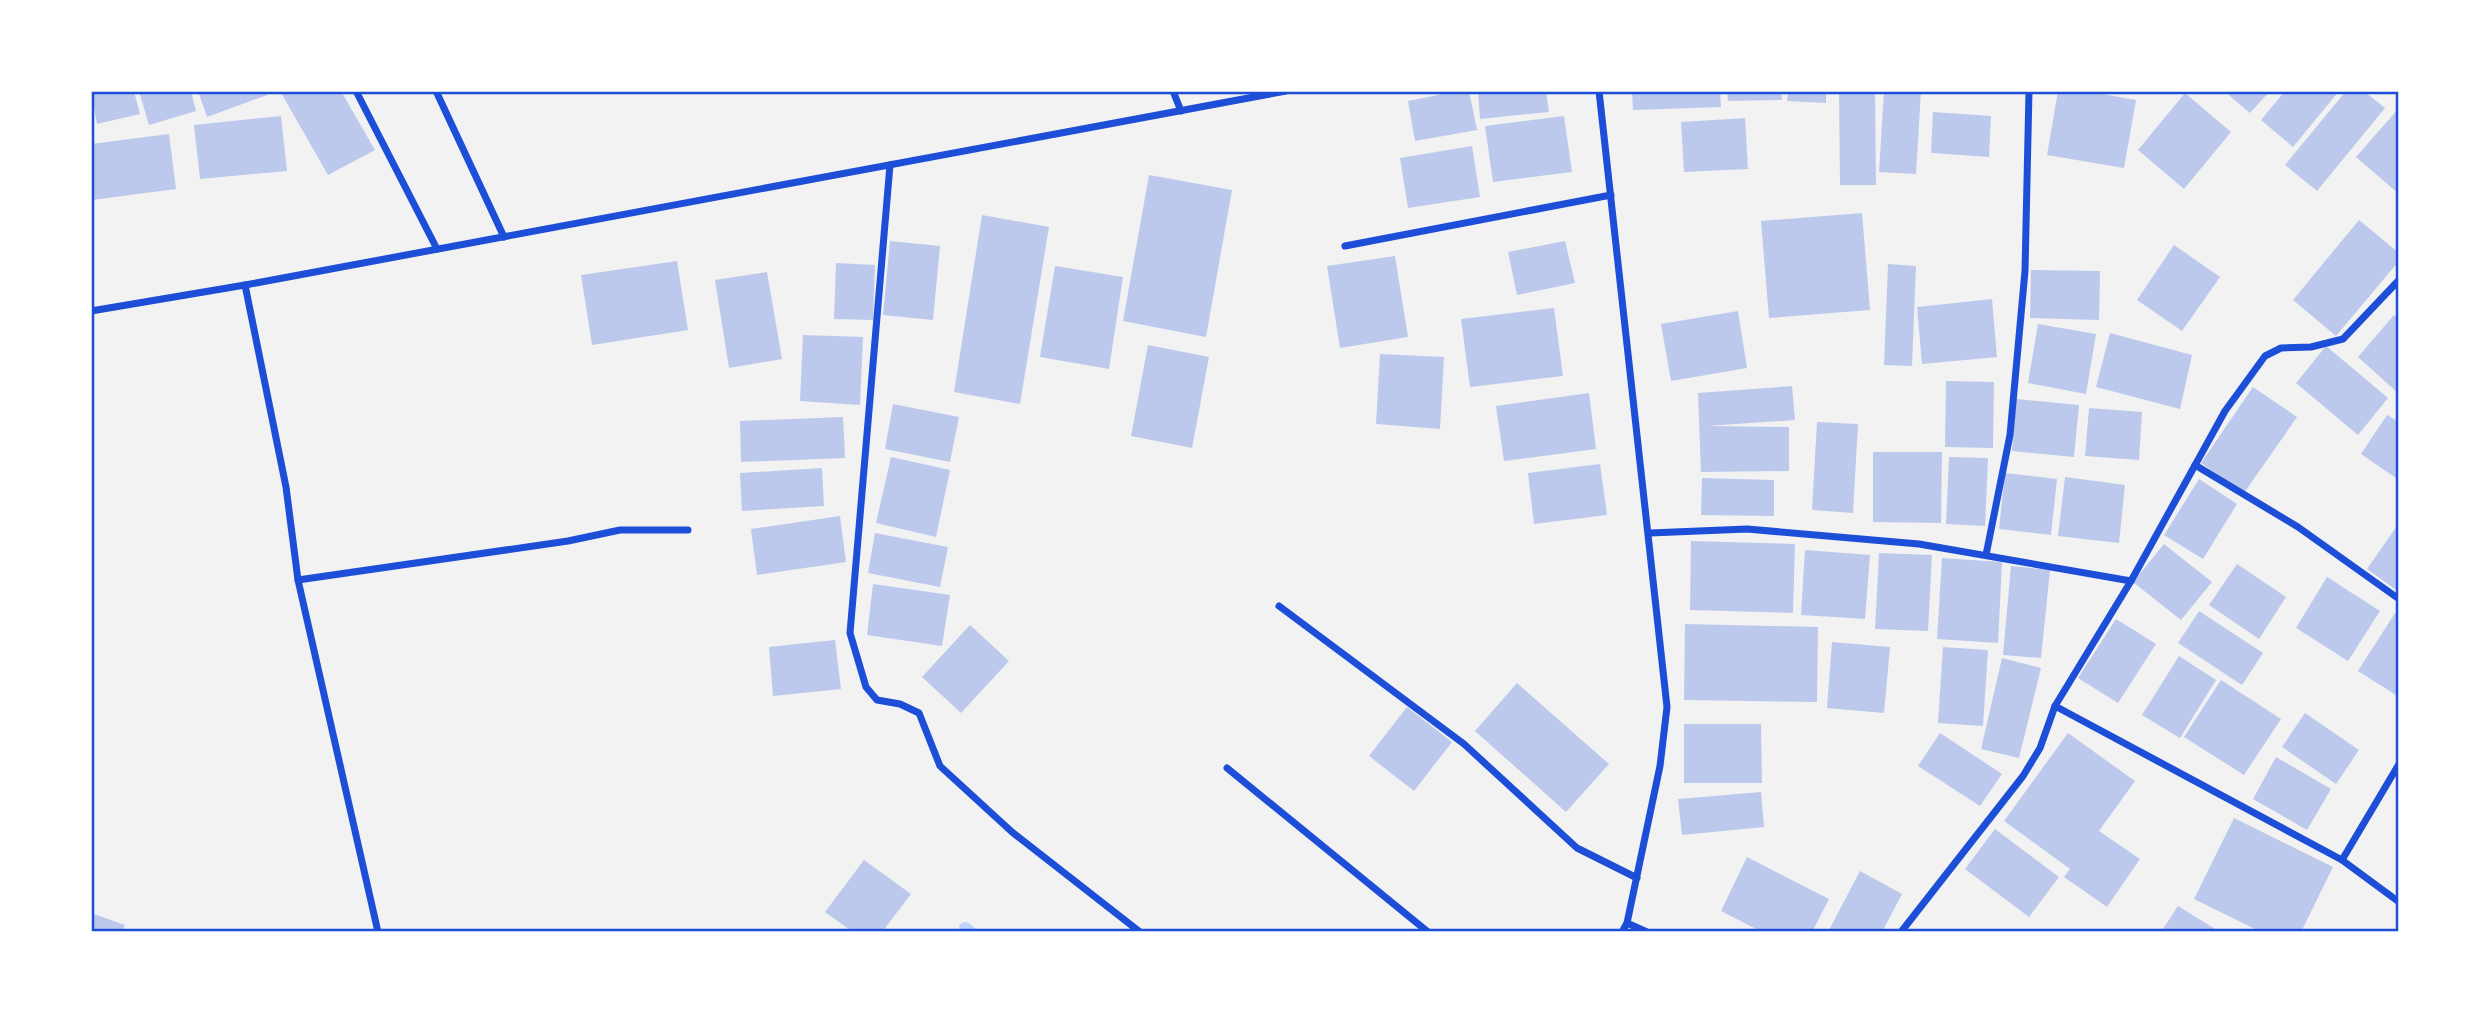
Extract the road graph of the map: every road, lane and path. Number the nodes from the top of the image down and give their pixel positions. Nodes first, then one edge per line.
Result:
1 (356, 91) edge
2 (436, 91) edge
3 (1173, 91) edge
4 (1286, 91) edge
5 (1599, 91) edge
6 (2029, 91) edge
7 (1243, 95) edge
8 (1181, 111) junction
9 (890, 165) junction
10 (1611, 195) junction
11 (504, 237) junction
12 (1345, 246) dead end
13 (437, 249) junction
14 (2399, 280) edge
15 (245, 285) junction
16 (91, 311) edge
17 (2195, 465) junction
18 (688, 530) dead end
19 (1650, 533) junction
20 (1986, 555) junction
21 (298, 580) junction
22 (2131, 581) junction
23 (2399, 599) edge
24 (1279, 606) dead end
25 (2054, 706) junction
26 (2399, 764) edge
27 (1227, 768) dead end
28 (2342, 860) junction
29 (1636, 878) junction
30 (2399, 902) edge
31 (1627, 923) junction
32 (378, 932) edge
33 (1140, 932) edge
34 (1428, 932) edge
35 (1622, 932) edge
36 (1647, 932) edge
37 (1900, 932) edge

1 - 13 street
2 - 11 street
3 - 8 street
4 - 7 street
5 - 10 street
6 - 20 street
7 - 8 street
8 - 9 street
9 - 11 street
9 - 33 street
10 - 12 street
10 - 19 street
11 - 13 street
13 - 15 street
14 - 17 street
15 - 16 street
15 - 21 street
17 - 22 street
17 - 23 street
18 - 21 street
19 - 20 street
19 - 29 street
20 - 22 street
21 - 32 street
22 - 25 street
24 - 29 street
25 - 28 street
25 - 37 street
26 - 28 street
27 - 34 street
28 - 30 street
29 - 31 street
31 - 35 street
31 - 36 street

